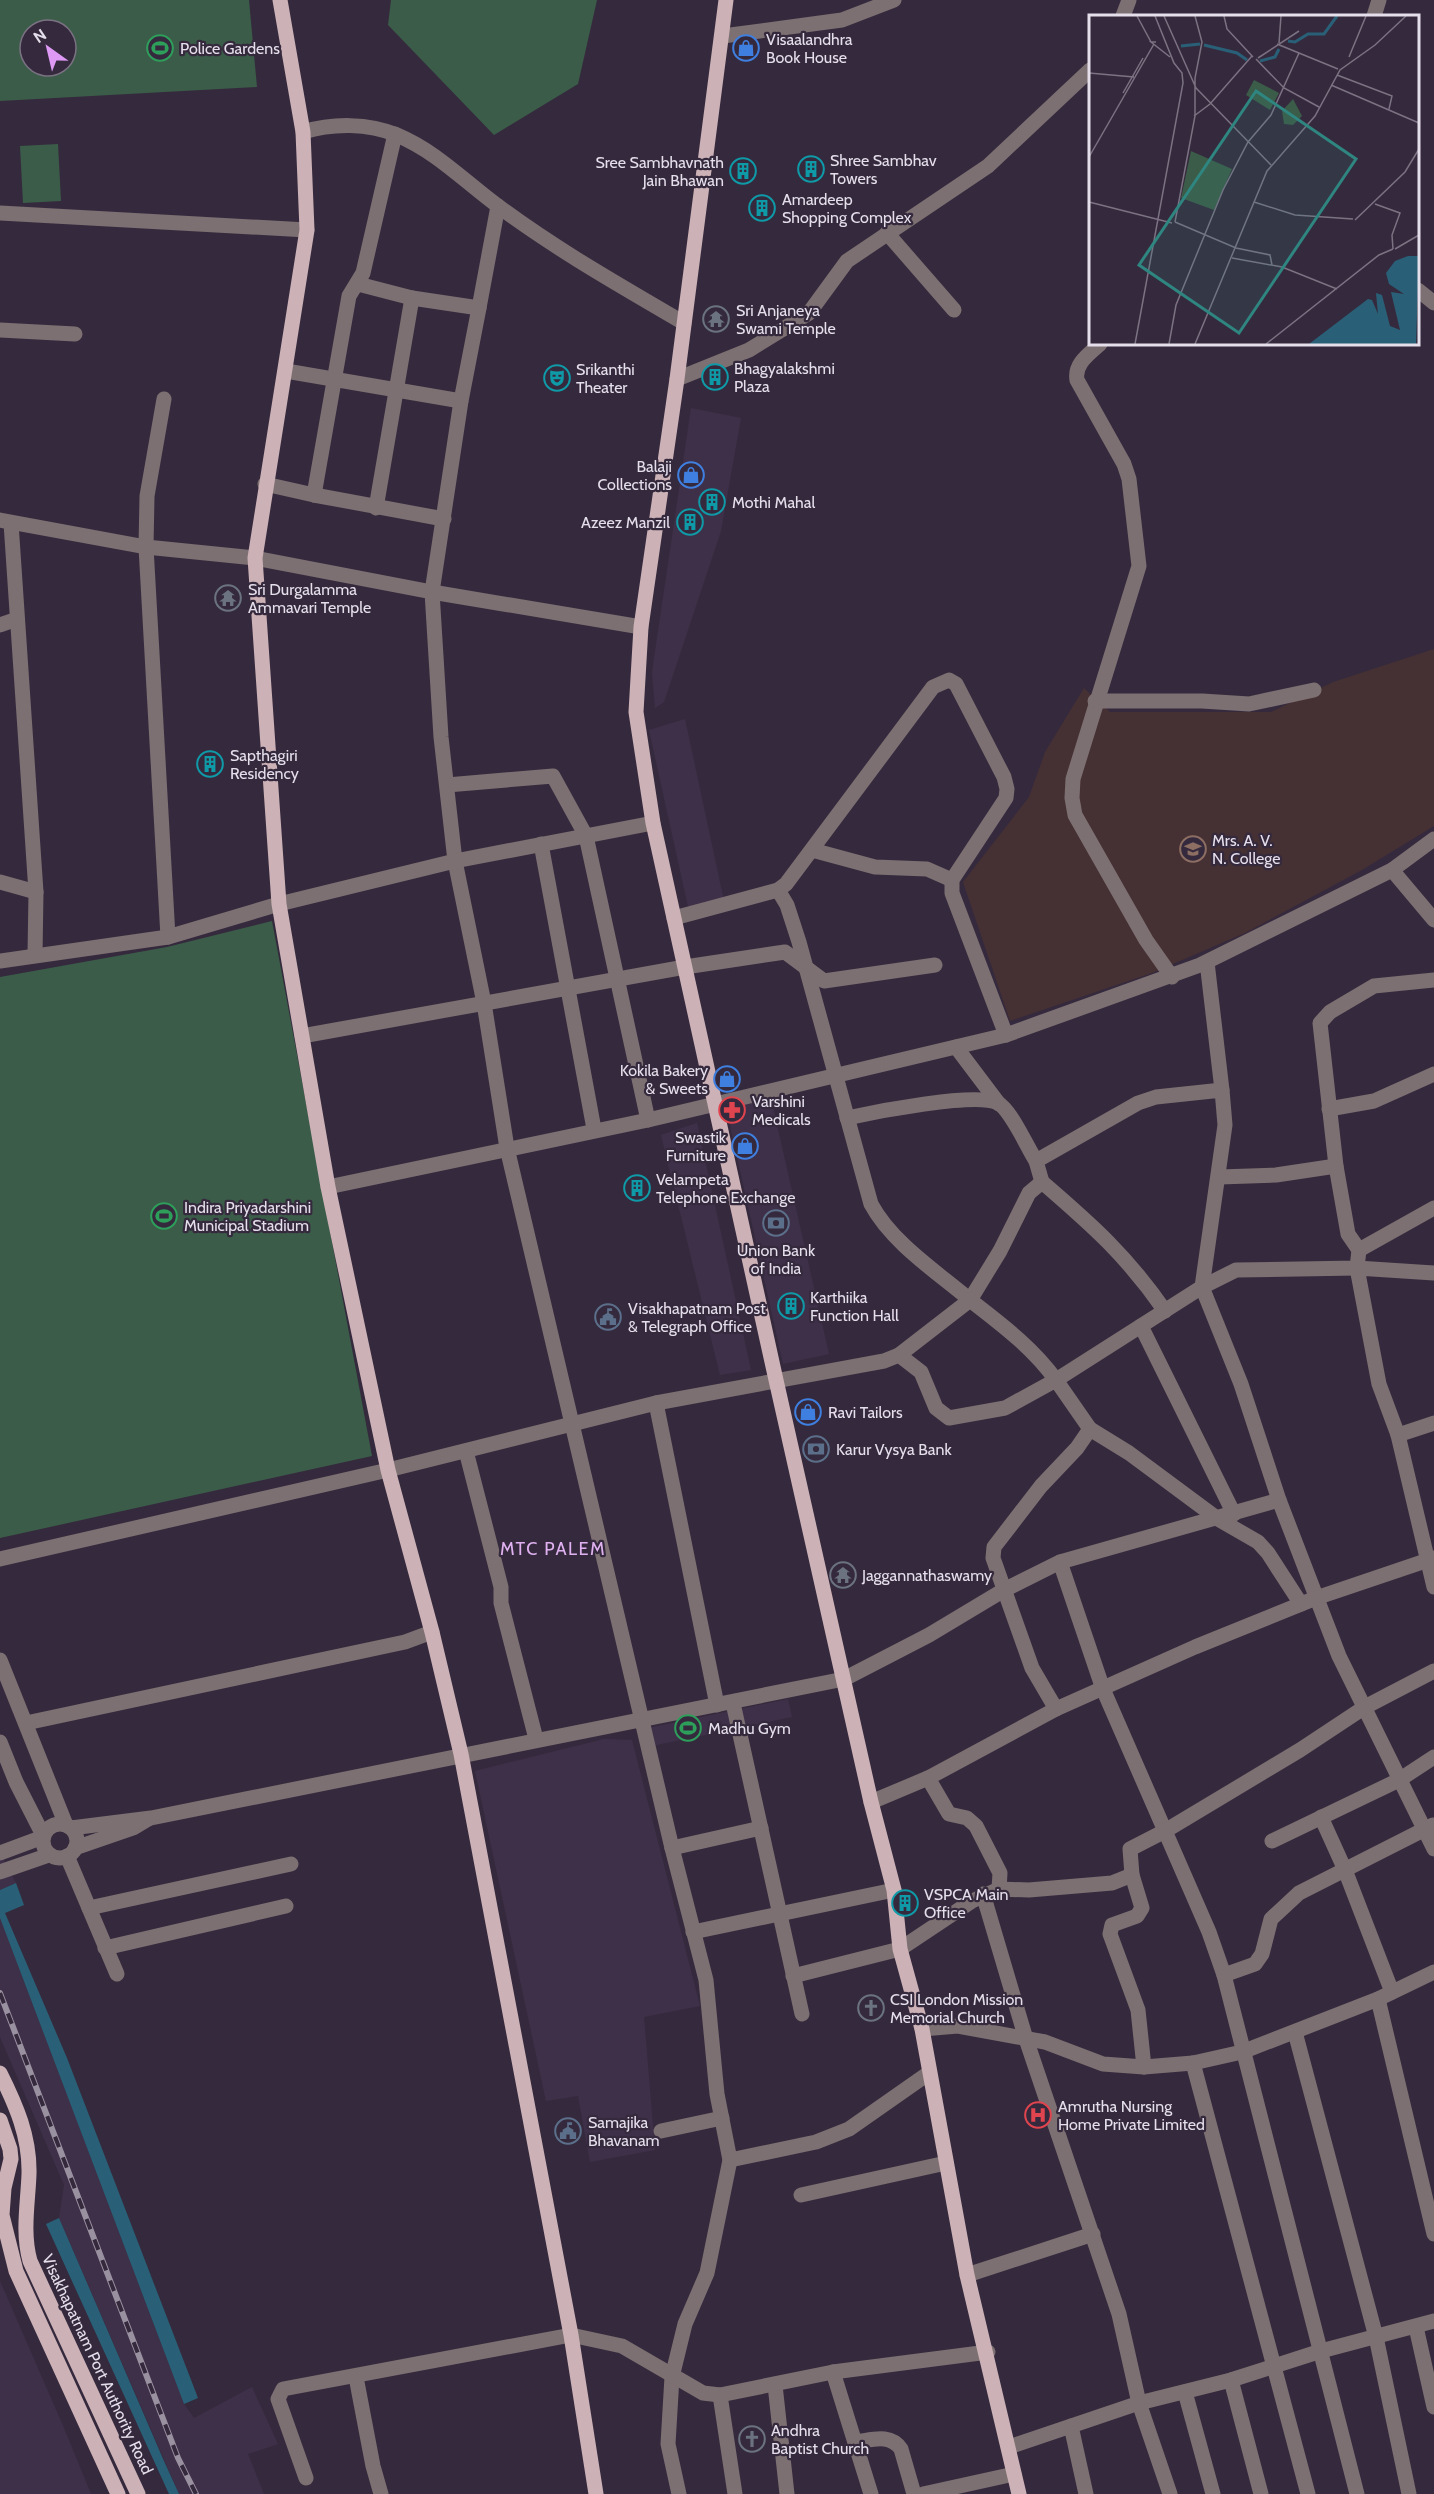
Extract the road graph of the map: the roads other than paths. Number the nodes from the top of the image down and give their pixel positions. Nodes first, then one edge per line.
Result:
1 (280, 0) edge
2 (726, 0) edge
3 (894, 0) edge
4 (1129, 0) edge
5 (1379, 0) edge
6 (1123, 15) edge
7 (1374, 15) edge
8 (723, 36) junction
9 (1089, 71) edge
10 (303, 132) junction
11 (395, 134) junction
12 (498, 206) junction
13 (0, 213) edge
14 (307, 230) junction
15 (887, 233) junction
16 (357, 284) junction
17 (1419, 291) edge
18 (412, 298) junction
19 (1434, 303) edge
20 (480, 308) junction
21 (954, 310) dead end
22 (684, 323) junction
23 (0, 330) edge
24 (75, 334) dead end
25 (1099, 345) edge
26 (286, 371) junction
27 (677, 379) junction
28 (336, 382) junction
29 (396, 389) junction
30 (164, 399) dead end
31 (461, 401) junction
32 (265, 484) junction
33 (314, 495) junction
34 (376, 508) junction
35 (444, 519) junction
36 (6, 521) edge
37 (146, 548) junction
38 (255, 558) junction
39 (432, 592) junction
40 (17, 619) junction
41 (0, 625) edge
42 (641, 627) junction
43 (1314, 690) dead end
44 (1095, 701) junction
45 (447, 785) junction
46 (653, 823) junction
47 (586, 836) junction
48 (1434, 839) edge
49 (540, 844) junction
50 (812, 850) junction
51 (455, 861) junction
52 (1392, 870) junction
53 (952, 880) junction
54 (0, 882) edge
55 (778, 890) junction
56 (36, 892) junction
57 (279, 904) junction
58 (674, 918) junction
59 (1434, 920) edge
60 (168, 937) junction
61 (35, 955) junction
62 (0, 961) edge
63 (1207, 962) junction
64 (935, 965) dead end
65 (685, 967) junction
66 (804, 967) junction
67 (1172, 977) junction
68 (617, 979) junction
69 (1434, 980) edge
70 (567, 988) junction
71 (484, 1003) junction
72 (1006, 1035) junction
73 (302, 1036) junction
74 (956, 1047) junction
75 (1434, 1074) edge
76 (834, 1075) junction
77 (1222, 1090) junction
78 (714, 1103) junction
79 (999, 1104) junction
80 (1329, 1109) junction
81 (847, 1118) junction
82 (648, 1120) junction
83 (594, 1129) junction
84 (507, 1148) junction
85 (1036, 1161) junction
86 (1335, 1166) junction
87 (1218, 1177) junction
88 (1042, 1182) junction
89 (328, 1187) junction
90 (1434, 1208) edge
91 (1359, 1250) junction
92 (1357, 1268) junction
93 (1434, 1273) edge
94 (1202, 1287) junction
95 (970, 1300) junction
96 (1165, 1311) junction
97 (1142, 1326) junction
98 (899, 1355) junction
99 (776, 1380) junction
100 (1056, 1380) junction
101 (656, 1402) junction
102 (1434, 1423) edge
103 (573, 1425) junction
104 (1090, 1429) junction
105 (1398, 1435) junction
106 (466, 1451) junction
107 (388, 1470) junction
108 (1278, 1500) junction
109 (1234, 1514) junction
110 (1218, 1519) junction
111 (0, 1558) edge
112 (1431, 1559) edge
113 (1060, 1562) junction
114 (1434, 1587) edge
115 (1004, 1590) junction
116 (1316, 1598) junction
117 (1301, 1604) junction
118 (432, 1632) junction
119 (0, 1660) edge
120 (1434, 1671) edge
121 (844, 1679) junction
122 (1103, 1689) junction
123 (734, 1703) junction
124 (717, 1706) junction
125 (1365, 1707) junction
126 (1056, 1709) junction
127 (642, 1718) junction
128 (26, 1723) junction
129 (536, 1739) junction
130 (0, 1742) edge
131 (461, 1754) junction
132 (1434, 1757) edge
133 (928, 1778) junction
134 (1399, 1780) junction
135 (871, 1802) junction
136 (1321, 1817) junction
137 (151, 1818) junction
138 (69, 1826) junction
139 (1430, 1827) edge
140 (761, 1828) junction
141 (1165, 1831) junction
142 (43, 1836) junction
143 (1272, 1841) dead end
144 (672, 1848) junction
145 (1434, 1849) edge
146 (0, 1852) edge
147 (71, 1852) junction
148 (49, 1855) junction
149 (291, 1864) dead end
150 (1346, 1870) junction
151 (0, 1872) edge
152 (1132, 1875) junction
153 (999, 1889) junction
154 (894, 1890) junction
155 (984, 1894) junction
156 (286, 1906) dead end
157 (89, 1908) junction
158 (781, 1915) junction
159 (693, 1932) junction
160 (105, 1948) junction
161 (900, 1949) junction
162 (1434, 1972) edge
163 (117, 1974) dead end
164 (1224, 1975) junction
165 (794, 1976) junction
166 (1392, 1992) junction
167 (1378, 1999) junction
168 (802, 2014) dead end
169 (922, 2029) junction
170 (1294, 2032) junction
171 (1026, 2039) junction
172 (1242, 2052) junction
173 (1193, 2064) junction
174 (1144, 2067) junction
175 (0, 2073) edge
176 (929, 2073) junction
177 (722, 2118) junction
178 (0, 2120) edge
179 (661, 2131) dead end
180 (730, 2160) junction
181 (946, 2163) junction
182 (801, 2195) dead end
183 (1434, 2231) edge
184 (1093, 2234) junction
185 (968, 2274) junction
186 (1434, 2321) edge
187 (1416, 2327) junction
188 (571, 2335) junction
189 (1376, 2337) junction
190 (1321, 2351) junction
191 (988, 2352) junction
192 (1275, 2364) junction
193 (833, 2372) junction
194 (356, 2377) junction
195 (672, 2377) junction
196 (1231, 2379) junction
197 (775, 2385) junction
198 (1185, 2392) junction
199 (720, 2395) junction
200 (1139, 2403) junction
201 (1434, 2408) edge
202 (1071, 2426) junction
203 (855, 2442) junction
204 (1009, 2447) junction
205 (1014, 2474) junction
206 (306, 2478) dead end
207 (118, 2494) edge
208 (138, 2494) edge
209 (381, 2494) edge
210 (597, 2494) edge
211 (679, 2494) edge
212 (735, 2494) edge
213 (787, 2494) edge
214 (871, 2494) edge
215 (914, 2494) edge
216 (923, 2494) edge
217 (1019, 2494) edge
218 (1086, 2494) edge
219 (1170, 2494) edge
220 (1213, 2494) edge
221 (1261, 2494) edge
222 (1308, 2494) edge
223 (1357, 2494) edge
224 (1410, 2494) edge

1 - 10 main road
2 - 8 main road
3 - 8 street
4 - 6 street
5 - 7 street
8 - 22 main road
9 - 15 street
10 - 11 street
10 - 14 main road
11 - 12 street
11 - 16 street
12 - 20 street
12 - 22 street
13 - 14 street
14 - 26 main road
15 - 21 street
15 - 27 street
16 - 18 street
16 - 28 street
17 - 19 street
18 - 20 street
18 - 29 street
20 - 31 street
22 - 27 main road
23 - 24 street
25 - 44 street
26 - 28 street
26 - 32 main road
27 - 42 main road
28 - 29 street
28 - 33 street
29 - 31 street
29 - 34 street
30 - 37 street
31 - 35 street
32 - 33 street
32 - 38 main road
33 - 34 street
34 - 35 street
35 - 39 street
36 - 37 street
36 - 40 street
37 - 38 street
37 - 60 street
38 - 39 street
38 - 57 main road
39 - 42 street
39 - 45 street
40 - 41 street
40 - 56 street
42 - 46 main road
43 - 44 street
44 - 67 street
45 - 47 street
45 - 51 street
46 - 47 street
46 - 58 main road
47 - 49 street
47 - 68 street
48 - 52 street
49 - 51 street
49 - 70 street
50 - 53 street
50 - 53 street
50 - 55 street
51 - 57 street
51 - 71 street
52 - 59 street
52 - 63 street
53 - 72 street
54 - 56 street
55 - 58 street
55 - 66 street
56 - 61 street
57 - 60 street
57 - 73 main road
58 - 65 main road
60 - 61 street
61 - 62 street
63 - 67 street
63 - 77 street
64 - 66 street
65 - 66 street
65 - 68 street
65 - 78 main road
66 - 76 street
67 - 72 street
68 - 70 street
68 - 82 street
69 - 80 street
70 - 71 street
70 - 83 street
71 - 73 street
71 - 84 street
72 - 74 street
73 - 89 main road
74 - 76 street
74 - 79 street
75 - 80 street
76 - 78 street
76 - 81 street
77 - 85 street
77 - 87 street
78 - 82 street
78 - 99 main road
79 - 81 street
79 - 85 street
80 - 86 street
81 - 95 street
82 - 83 street
83 - 84 street
84 - 89 street
84 - 103 street
85 - 88 street
86 - 87 street
86 - 91 street
87 - 94 street
88 - 95 street
88 - 96 street
89 - 107 main road
90 - 91 street
91 - 92 street
92 - 93 street
92 - 94 street
92 - 105 street
94 - 96 street
94 - 108 street
95 - 98 street
95 - 100 street
96 - 97 street
97 - 100 street
97 - 109 street
98 - 99 street
98 - 100 street
99 - 101 street
99 - 121 main road
100 - 104 street
101 - 103 street
101 - 124 street
102 - 105 street
103 - 106 street
103 - 127 street
104 - 110 street
104 - 115 street
105 - 112 street
106 - 107 street
106 - 129 street
107 - 111 street
107 - 118 main road
108 - 109 street
108 - 116 street
109 - 110 street
110 - 113 street
110 - 117 street
112 - 114 street
112 - 116 street
113 - 115 street
113 - 122 street
115 - 121 street
115 - 126 street
116 - 117 street
116 - 125 street
117 - 122 street
118 - 128 street
118 - 131 main road
119 - 128 street
120 - 125 street
121 - 123 street
121 - 135 main road
122 - 126 street
122 - 141 street
123 - 124 street
123 - 140 street
124 - 127 street
125 - 134 street
125 - 141 street
126 - 133 street
127 - 129 street
127 - 144 street
128 - 138 street
129 - 131 street
130 - 142 street
131 - 137 street
131 - 188 main road
132 - 134 street
133 - 135 street
133 - 153 street
134 - 136 street
134 - 139 street
135 - 154 main road
136 - 143 street
136 - 150 street
137 - 138 street
137 - 147 street
138 - 142 street
138 - 147 street
139 - 145 street
139 - 150 street
140 - 144 street
140 - 158 street
141 - 152 street
141 - 164 street
142 - 146 street
142 - 148 street
144 - 159 street
147 - 148 street
147 - 157 street
148 - 151 street
149 - 157 street
150 - 164 street
150 - 166 street
152 - 153 street
152 - 174 street
153 - 155 street
154 - 158 street
154 - 161 main road
155 - 161 street
155 - 171 street
156 - 160 street
157 - 160 street
158 - 159 street
158 - 165 street
159 - 177 street
160 - 163 street
161 - 165 street
161 - 169 main road
162 - 166 street
164 - 172 street
165 - 168 street
166 - 167 street
167 - 170 street
167 - 183 street
169 - 171 street
169 - 176 main road
170 - 172 street
170 - 189 street
171 - 174 street
171 - 184 street
172 - 173 street
172 - 190 street
173 - 174 street
173 - 192 street
175 - 208 main road, Visakhapatnam Port Authority Road
176 - 180 street
176 - 181 main road
177 - 179 street
177 - 180 street
178 - 207 main road
180 - 195 street
181 - 182 street
181 - 185 main road
184 - 185 street
184 - 200 street
185 - 191 main road
186 - 187 street
187 - 189 street
187 - 201 street
188 - 194 street
188 - 195 street
188 - 210 main road
189 - 190 street
189 - 224 street
190 - 192 street
190 - 223 street
191 - 193 street
191 - 204 main road
192 - 196 street
192 - 222 street
193 - 197 street
193 - 203 street
194 - 206 street
194 - 209 street
195 - 199 street
195 - 211 street
196 - 198 street
196 - 221 street
197 - 199 street
197 - 213 street
198 - 200 street
198 - 220 street
199 - 212 street
200 - 202 street
200 - 219 street
202 - 204 street
202 - 218 street
203 - 214 street
203 - 215 street
204 - 205 main road
205 - 216 street
205 - 217 main road

